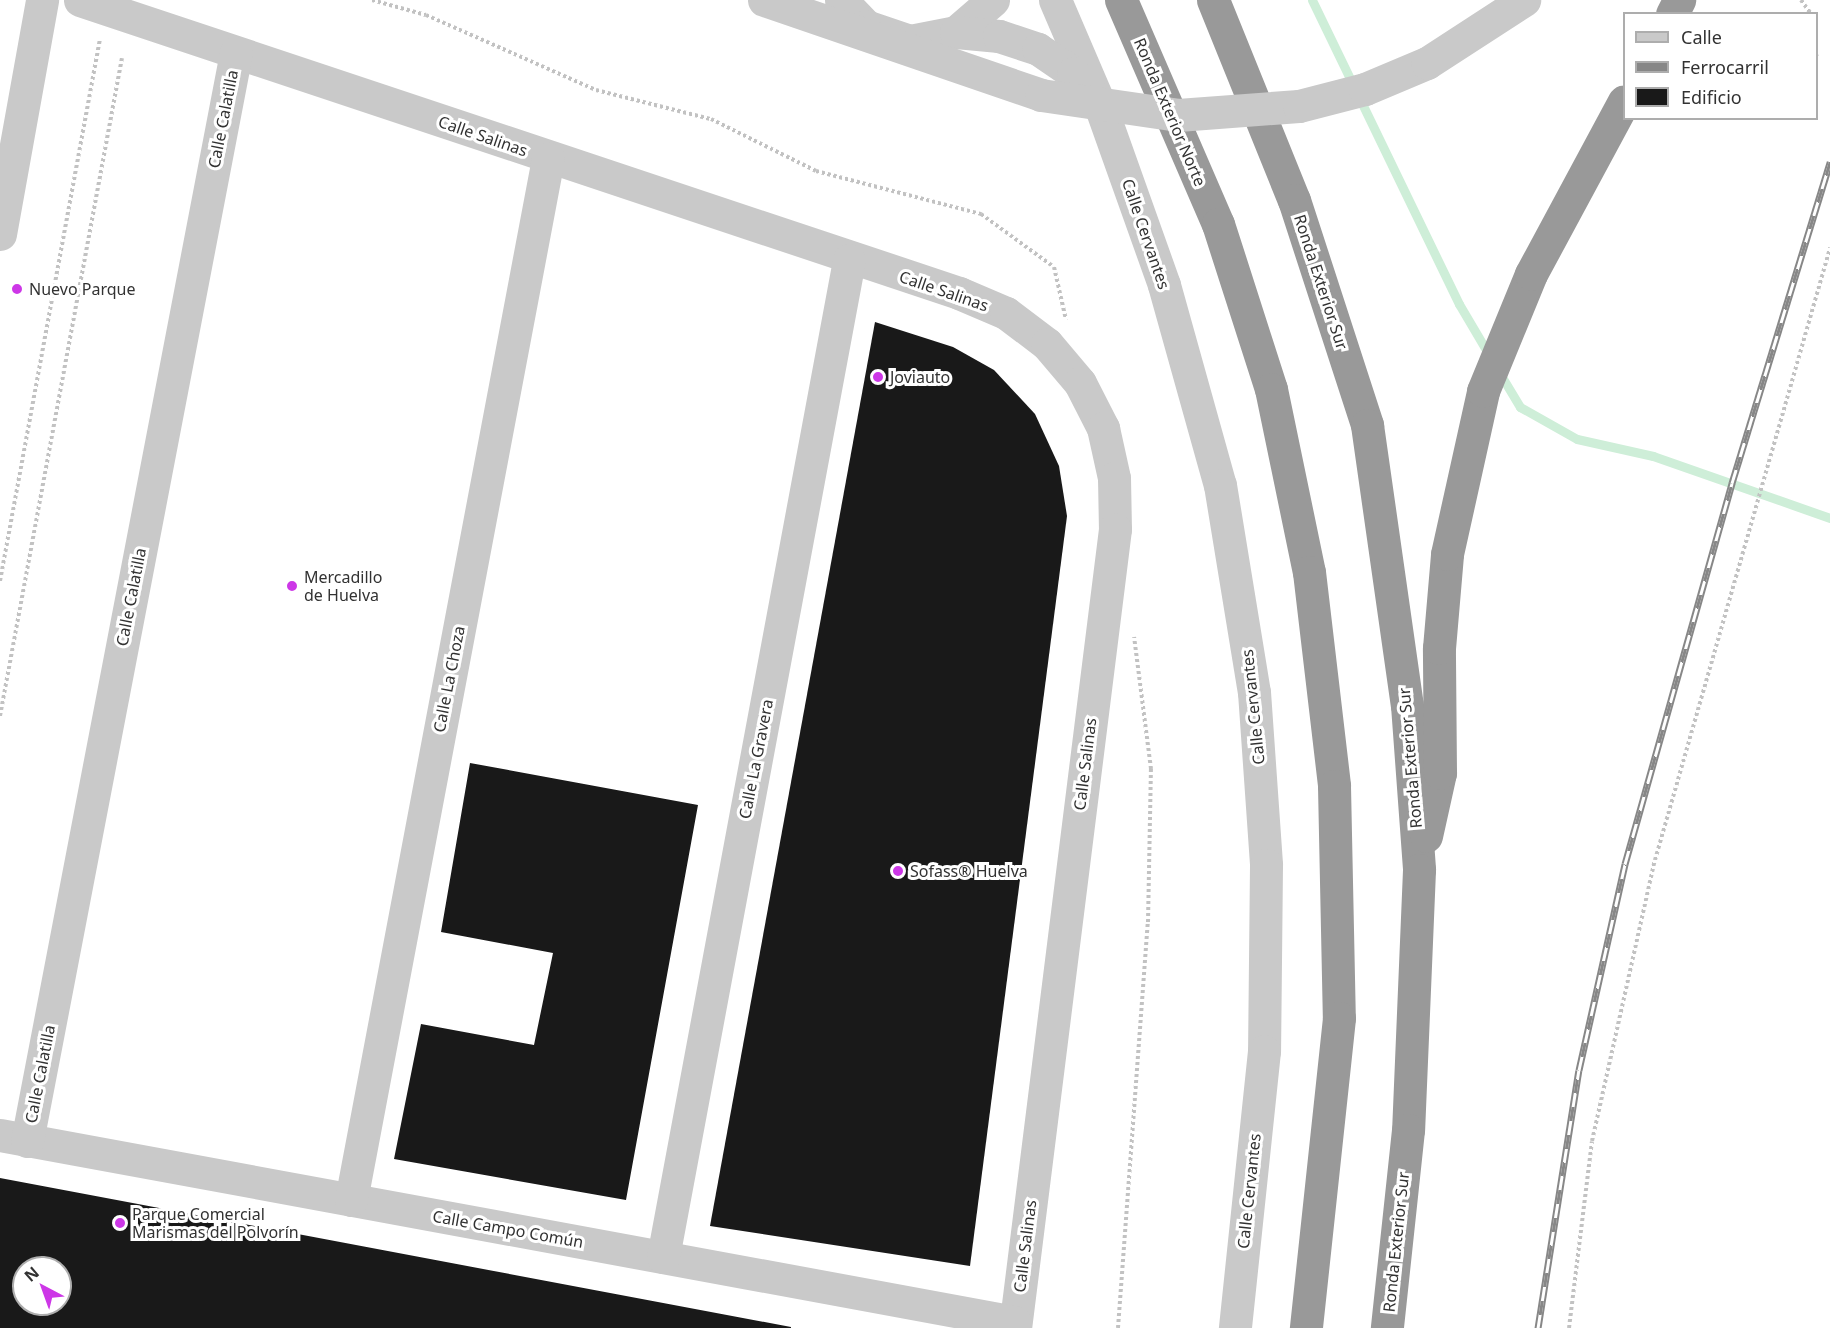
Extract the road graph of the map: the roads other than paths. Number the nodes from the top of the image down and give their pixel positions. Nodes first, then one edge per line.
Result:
1 (42, 0) edge
2 (764, 0) edge
3 (841, 0) edge
4 (993, 0) edge
5 (1055, 0) edge
6 (1122, 0) edge
7 (1213, 0) edge
8 (1524, 0) edge
9 (93, 4) edge
10 (956, 32) junction
11 (236, 52) junction
12 (1623, 103) edge
13 (1100, 105) junction
14 (548, 158) junction
15 (0, 234) edge
16 (849, 260) junction
17 (1419, 870) junction
18 (13, 1138) edge
19 (351, 1200) junction
20 (663, 1257) junction
21 (1015, 1325) edge
22 (1235, 1328) edge
23 (1306, 1328) edge
24 (1387, 1328) edge

1 - 15 street
2 - 8 street, bridge
3 - 10 street
4 - 10 street
5 - 13 street, Calle Cervantes
6 - 23 highway, Ronda Exterior Norte
7 - 17 highway, Ronda Exterior Sur
9 - 11 street, Calle Salinas
10 - 13 street, Calle Cervantes
11 - 14 street, Calle Salinas
11 - 18 street, Calle Calatilla
12 - 17 highway
13 - 22 street, Calle Cervantes
14 - 16 street, Calle Salinas
14 - 19 street, Calle La Choza
16 - 20 street, Calle La Gravera
16 - 21 street, Calle Salinas
17 - 24 highway, Ronda Exterior Sur
18 - 19 street, Calle Campo Común
19 - 20 street, Calle Campo Común
20 - 21 street, Calle Campo Común

